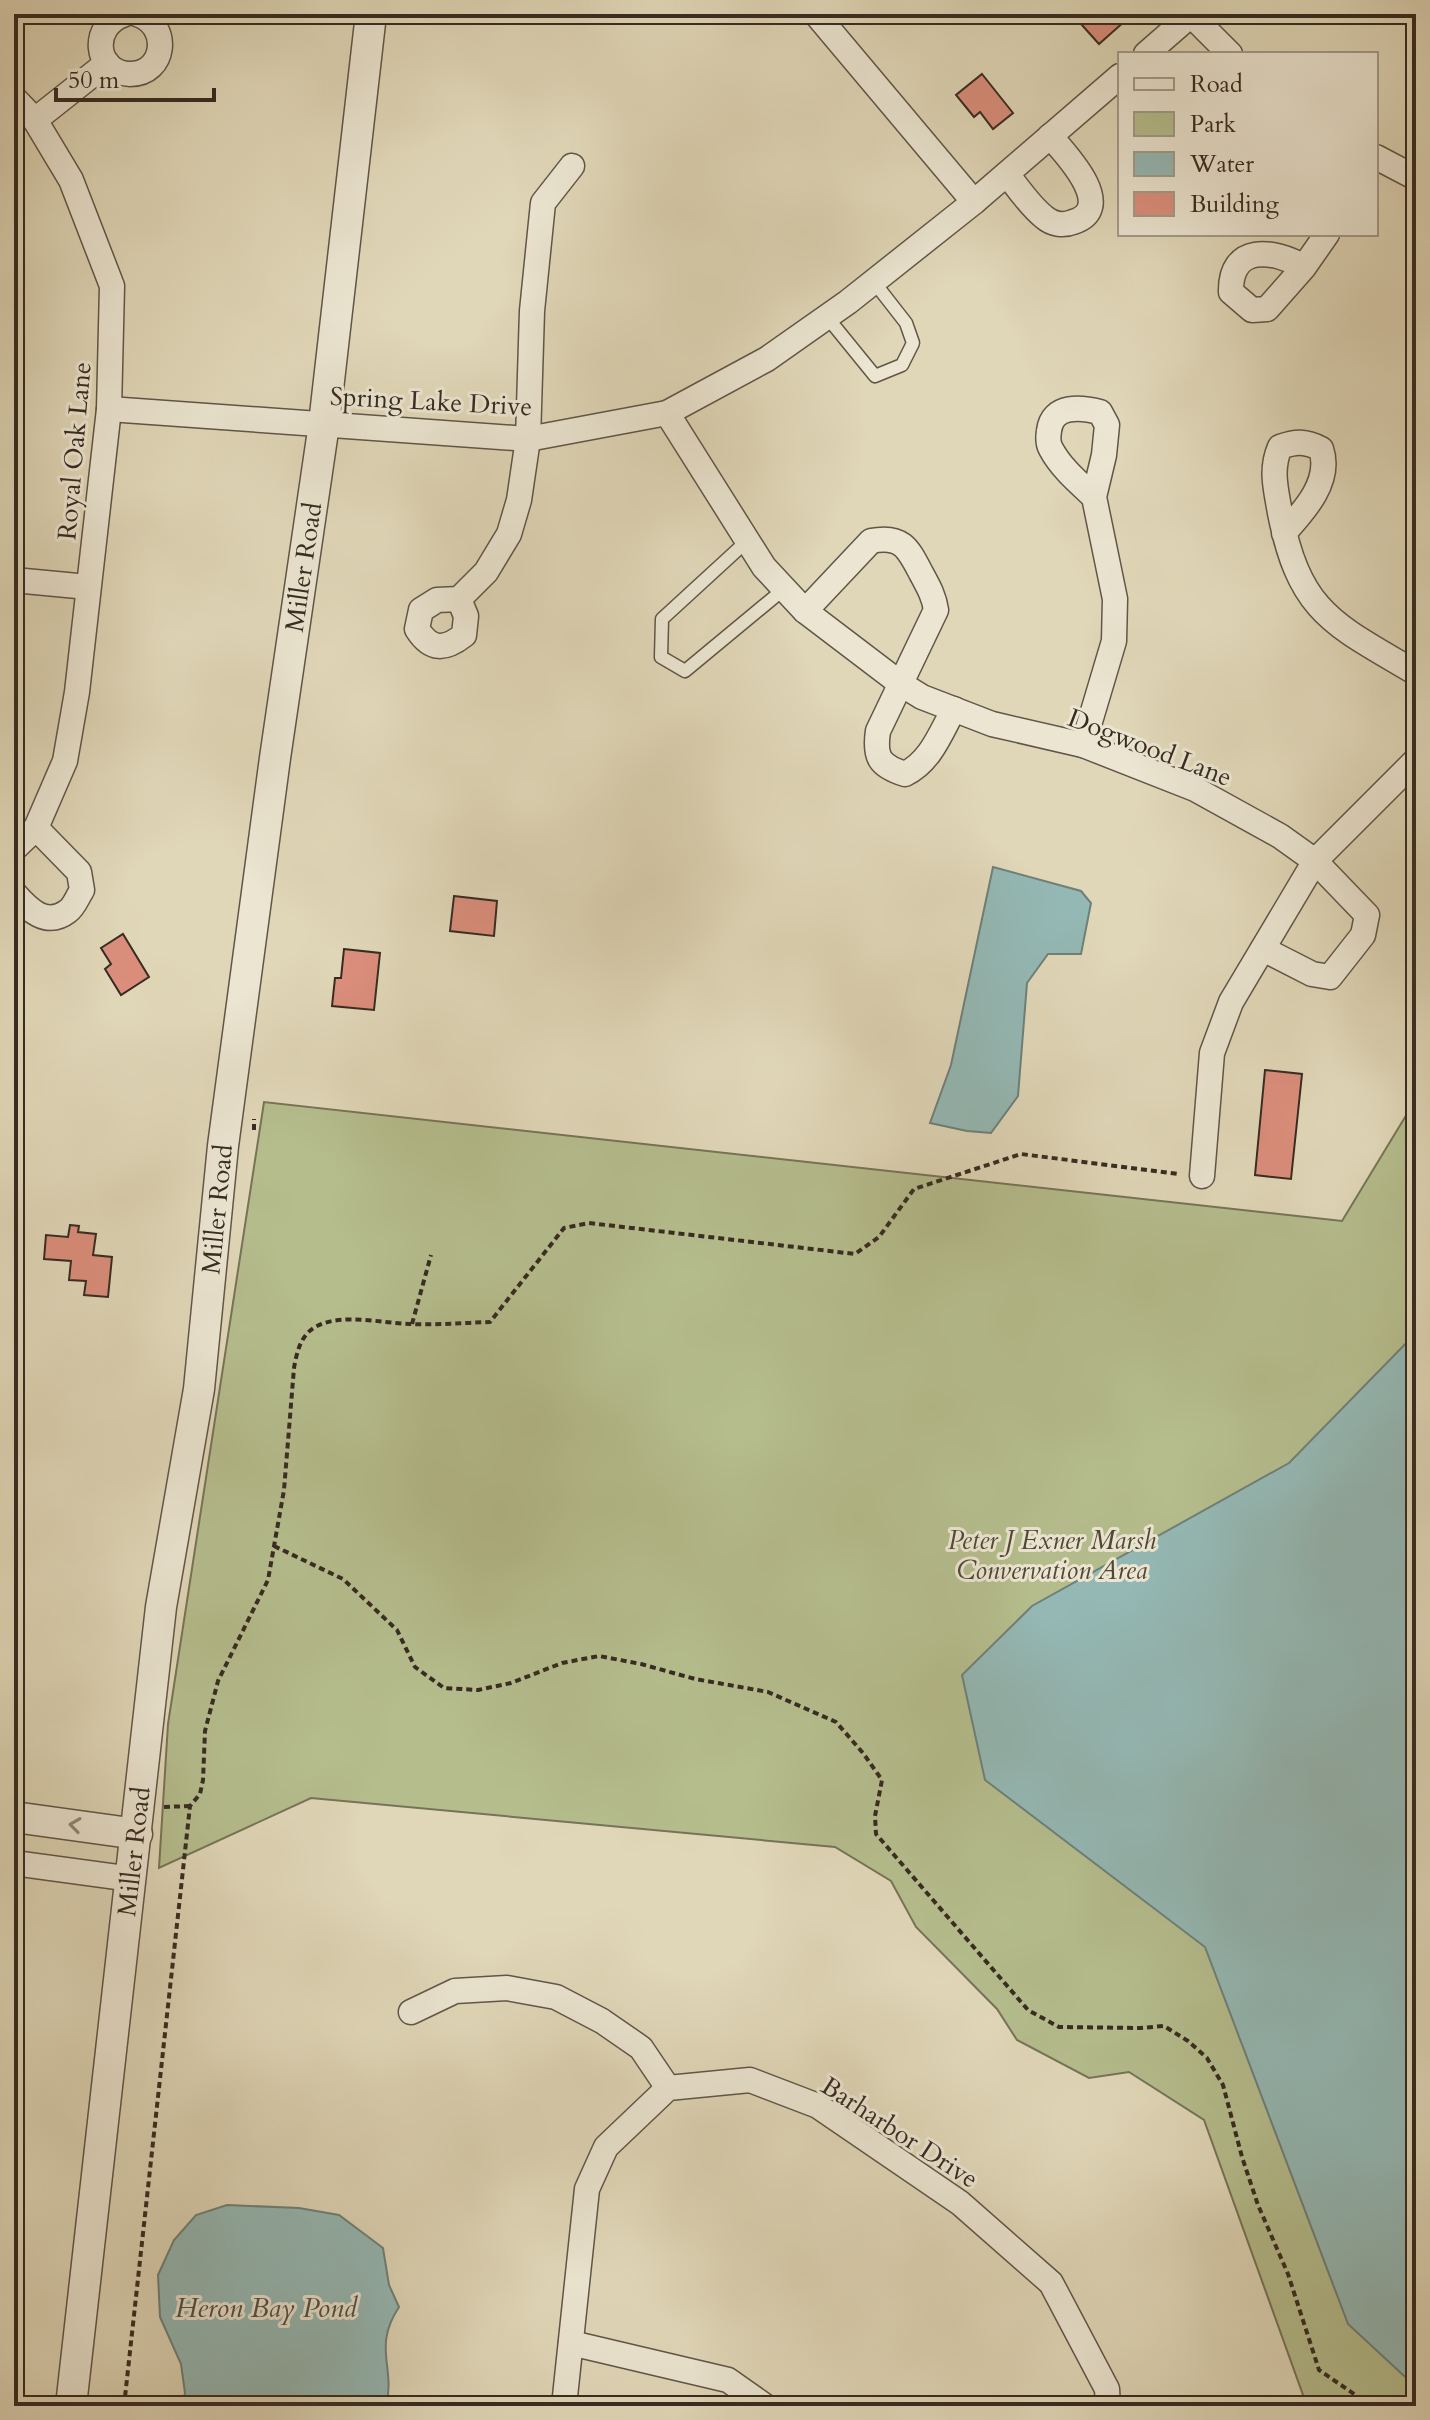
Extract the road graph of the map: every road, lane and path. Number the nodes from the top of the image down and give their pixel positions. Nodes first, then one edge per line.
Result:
1 (125, 14) edge
2 (137, 14) edge
3 (371, 14) edge
4 (816, 14) edge
5 (1191, 14) edge
6 (1148, 52) edge
7 (1228, 52) edge
8 (107, 63) junction
9 (1118, 78) edge
10 (14, 98) edge
11 (35, 120) junction
12 (1050, 136) junction
13 (1378, 159) edge
14 (572, 166) dead end
15 (1007, 174) junction
16 (1416, 178) edge
17 (974, 202) junction
18 (1326, 236) edge
19 (1304, 267) dead end
20 (874, 282) junction
21 (827, 317) junction
22 (109, 409) junction
23 (667, 413) junction
24 (324, 424) junction
25 (528, 439) junction
26 (1094, 497) dead end
27 (1284, 533) dead end
28 (747, 541) junction
29 (14, 580) edge
30 (88, 587) junction
31 (784, 589) junction
32 (459, 599) dead end
33 (805, 611) junction
34 (1416, 673) edge
35 (901, 684) junction
36 (954, 709) junction
37 (1083, 745) junction
38 (1416, 760) edge
39 (36, 828) junction
40 (14, 849) edge
41 (1315, 861) junction
42 (14, 893) edge
43 (1263, 949) junction
44 (1202, 1176) joint
45 (431, 1255) dead end
46 (412, 1324) junction
47 (274, 1546) junction
48 (14, 1817) edge
49 (137, 1834) junction
50 (14, 1863) edge
51 (132, 1879) junction
52 (411, 2012) dead end
53 (668, 2088) junction
54 (571, 2343) junction
55 (71, 2406) edge
56 (124, 2406) edge
57 (564, 2406) edge
58 (765, 2406) edge
59 (1108, 2406) edge
60 (1367, 2406) edge

1 - 8 street
2 - 8 street
3 - 24 street, Miller Road
4 - 17 street
5 - 6 street
5 - 7 street
8 - 11 street
9 - 12 street, Spring Lake Drive
10 - 11 street, Royal Oak Lane
11 - 22 street, Royal Oak Lane
12 - 15 street, Spring Lake Drive
12 - 15 street
13 - 16 street
14 - 25 street
15 - 17 street, Spring Lake Drive
17 - 20 street, Spring Lake Drive
18 - 19 street
20 - 21 street, Spring Lake Drive
20 - 21 lane
21 - 23 street, Spring Lake Drive
22 - 24 street, Spring Lake Drive
22 - 30 street, Royal Oak Lane
23 - 25 street, Spring Lake Drive
23 - 28 street, Dogwood Lane
24 - 25 street, Spring Lake Drive
24 - 49 street, Miller Road
25 - 32 street
26 - 37 street
27 - 34 street
28 - 31 street, Dogwood Lane
28 - 31 lane
29 - 30 street
30 - 39 street, Royal Oak Lane
31 - 33 street, Dogwood Lane
33 - 35 street, Dogwood Lane
33 - 35 street
35 - 36 street, Dogwood Lane
35 - 36 street
36 - 37 street, Dogwood Lane
37 - 41 street, Dogwood Lane
38 - 41 street
39 - 40 street, Royal Oak Lane
39 - 42 street
41 - 43 street
41 - 43 street, Dogwood Lane
43 - 44 street
44 - 46 path
45 - 46 path
46 - 47 path
47 - 56 path
47 - 60 path
49 -> 48 street
49 - 51 street, Miller Road
50 - 51 street
51 - 55 street, Miller Road
52 - 53 street
53 - 54 street
53 - 59 street, Barharbor Drive
54 - 57 street
54 - 58 street

